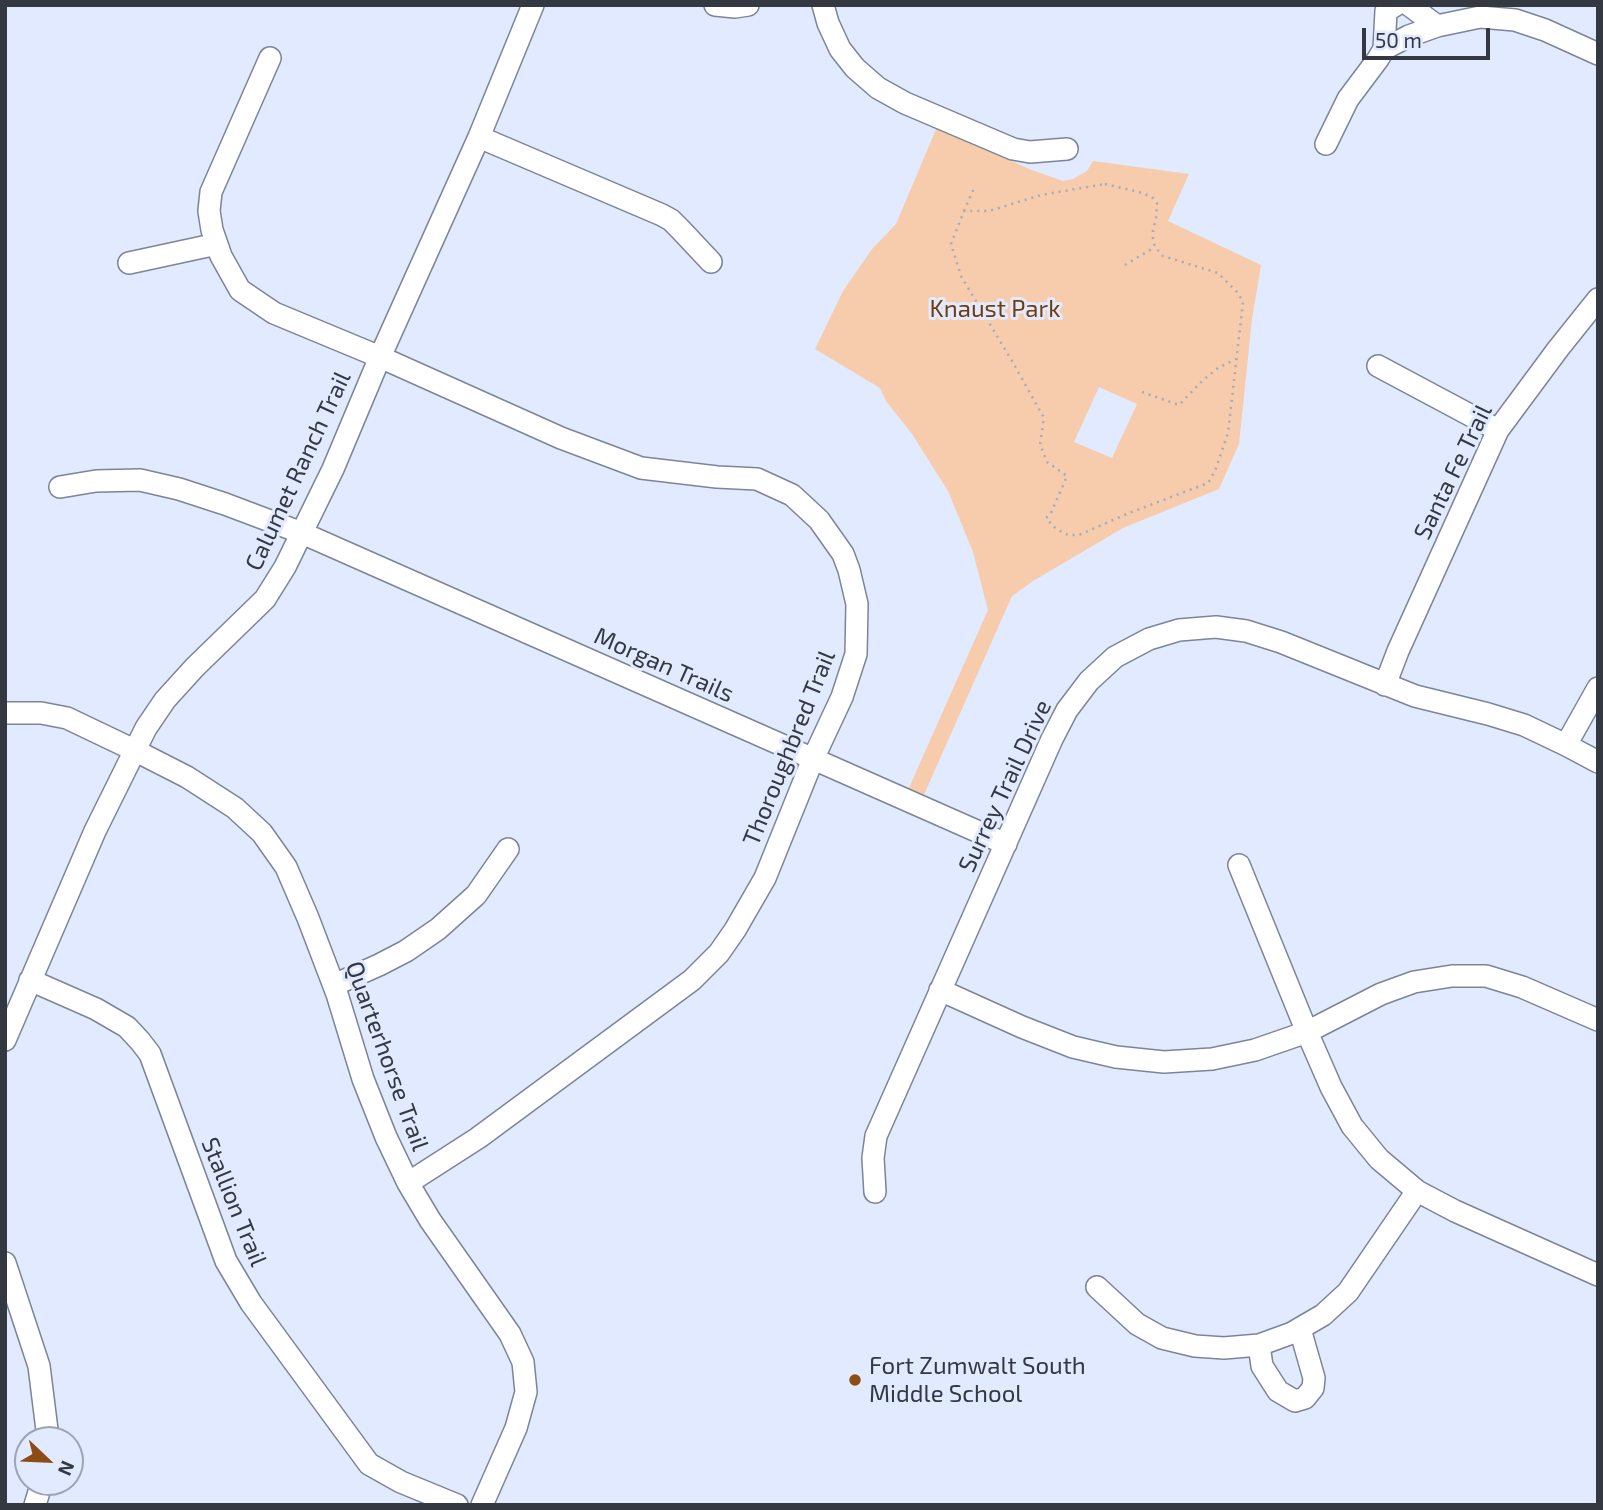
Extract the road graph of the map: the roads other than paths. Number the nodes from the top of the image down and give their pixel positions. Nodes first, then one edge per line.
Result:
1 (533, 5) edge
2 (715, 5) edge
3 (748, 5) edge
4 (823, 5) edge
5 (1396, 5) edge
6 (1409, 5) edge
7 (1437, 26) junction
8 (1384, 49) junction
9 (1598, 54) edge
10 (270, 58) dead end
11 (479, 137) junction
12 (1326, 144) dead end
13 (1067, 149) dead end
14 (217, 244) junction
15 (711, 262) dead end
16 (129, 263) dead end
17 (1598, 299) edge
18 (380, 357) junction
19 (1378, 366) dead end
20 (1498, 430) junction
21 (60, 487) dead end
22 (302, 533) junction
23 (1385, 685) junction
24 (1598, 688) edge
25 (5, 713) edge
26 (1566, 745) junction
27 (134, 750) junction
28 (813, 759) junction
29 (1598, 762) edge
30 (1006, 844) junction
31 (508, 849) dead end
32 (1239, 865) dead end
33 (30, 980) junction
34 (334, 985) junction
35 (940, 990) junction
36 (1598, 1020) edge
37 (1307, 1032) junction
38 (5, 1040) edge
39 (408, 1183) junction
40 (1417, 1191) junction
41 (875, 1192) dead end
42 (5, 1263) edge
43 (1598, 1275) edge
44 (1097, 1287) dead end
45 (1300, 1329) junction
46 (1259, 1345) junction
47 (46, 1426) edge
48 (457, 1505) edge
49 (482, 1505) edge

1 - 11 street, Calumet Ranch Trail
2 - 3 street
4 - 13 street
5 - 8 street
6 - 7 street
7 - 8 street
7 - 9 street
8 - 12 street
10 - 14 street, Thoroughbred Trail
11 - 15 street
11 - 18 street, Calumet Ranch Trail
14 - 16 street
14 - 18 street, Thoroughbred Trail
17 - 20 street, Santa Fe Trail
18 - 22 street, Calumet Ranch Trail
18 - 28 street, Thoroughbred Trail
19 - 20 street
20 - 23 street, Santa Fe Trail
21 - 22 street, Morgan Trails
22 - 27 street, Calumet Ranch Trail
22 - 28 street, Morgan Trails
23 - 26 street, Surrey Trail Drive
23 - 30 street, Surrey Trail Drive
24 - 26 street
25 - 27 street, Quarterhorse Trail
26 - 29 street, Surrey Trail Drive
27 - 33 street, Calumet Ranch Trail
27 - 34 street, Quarterhorse Trail
28 - 30 street, Morgan Trails
28 - 39 street, Thoroughbred Trail
30 - 35 street, Surrey Trail Drive
31 - 34 street
32 - 37 street
33 - 38 street, Calumet Ranch Trail
33 - 48 street, Stallion Trail
34 - 39 street, Quarterhorse Trail
35 - 37 street
35 - 41 street, Surrey Trail Drive
36 - 37 street
37 - 40 street
39 - 49 street, Quarterhorse Trail
40 - 43 street
40 - 45 street
42 - 47 street
44 - 46 street
45 - 46 street
45 - 46 street

